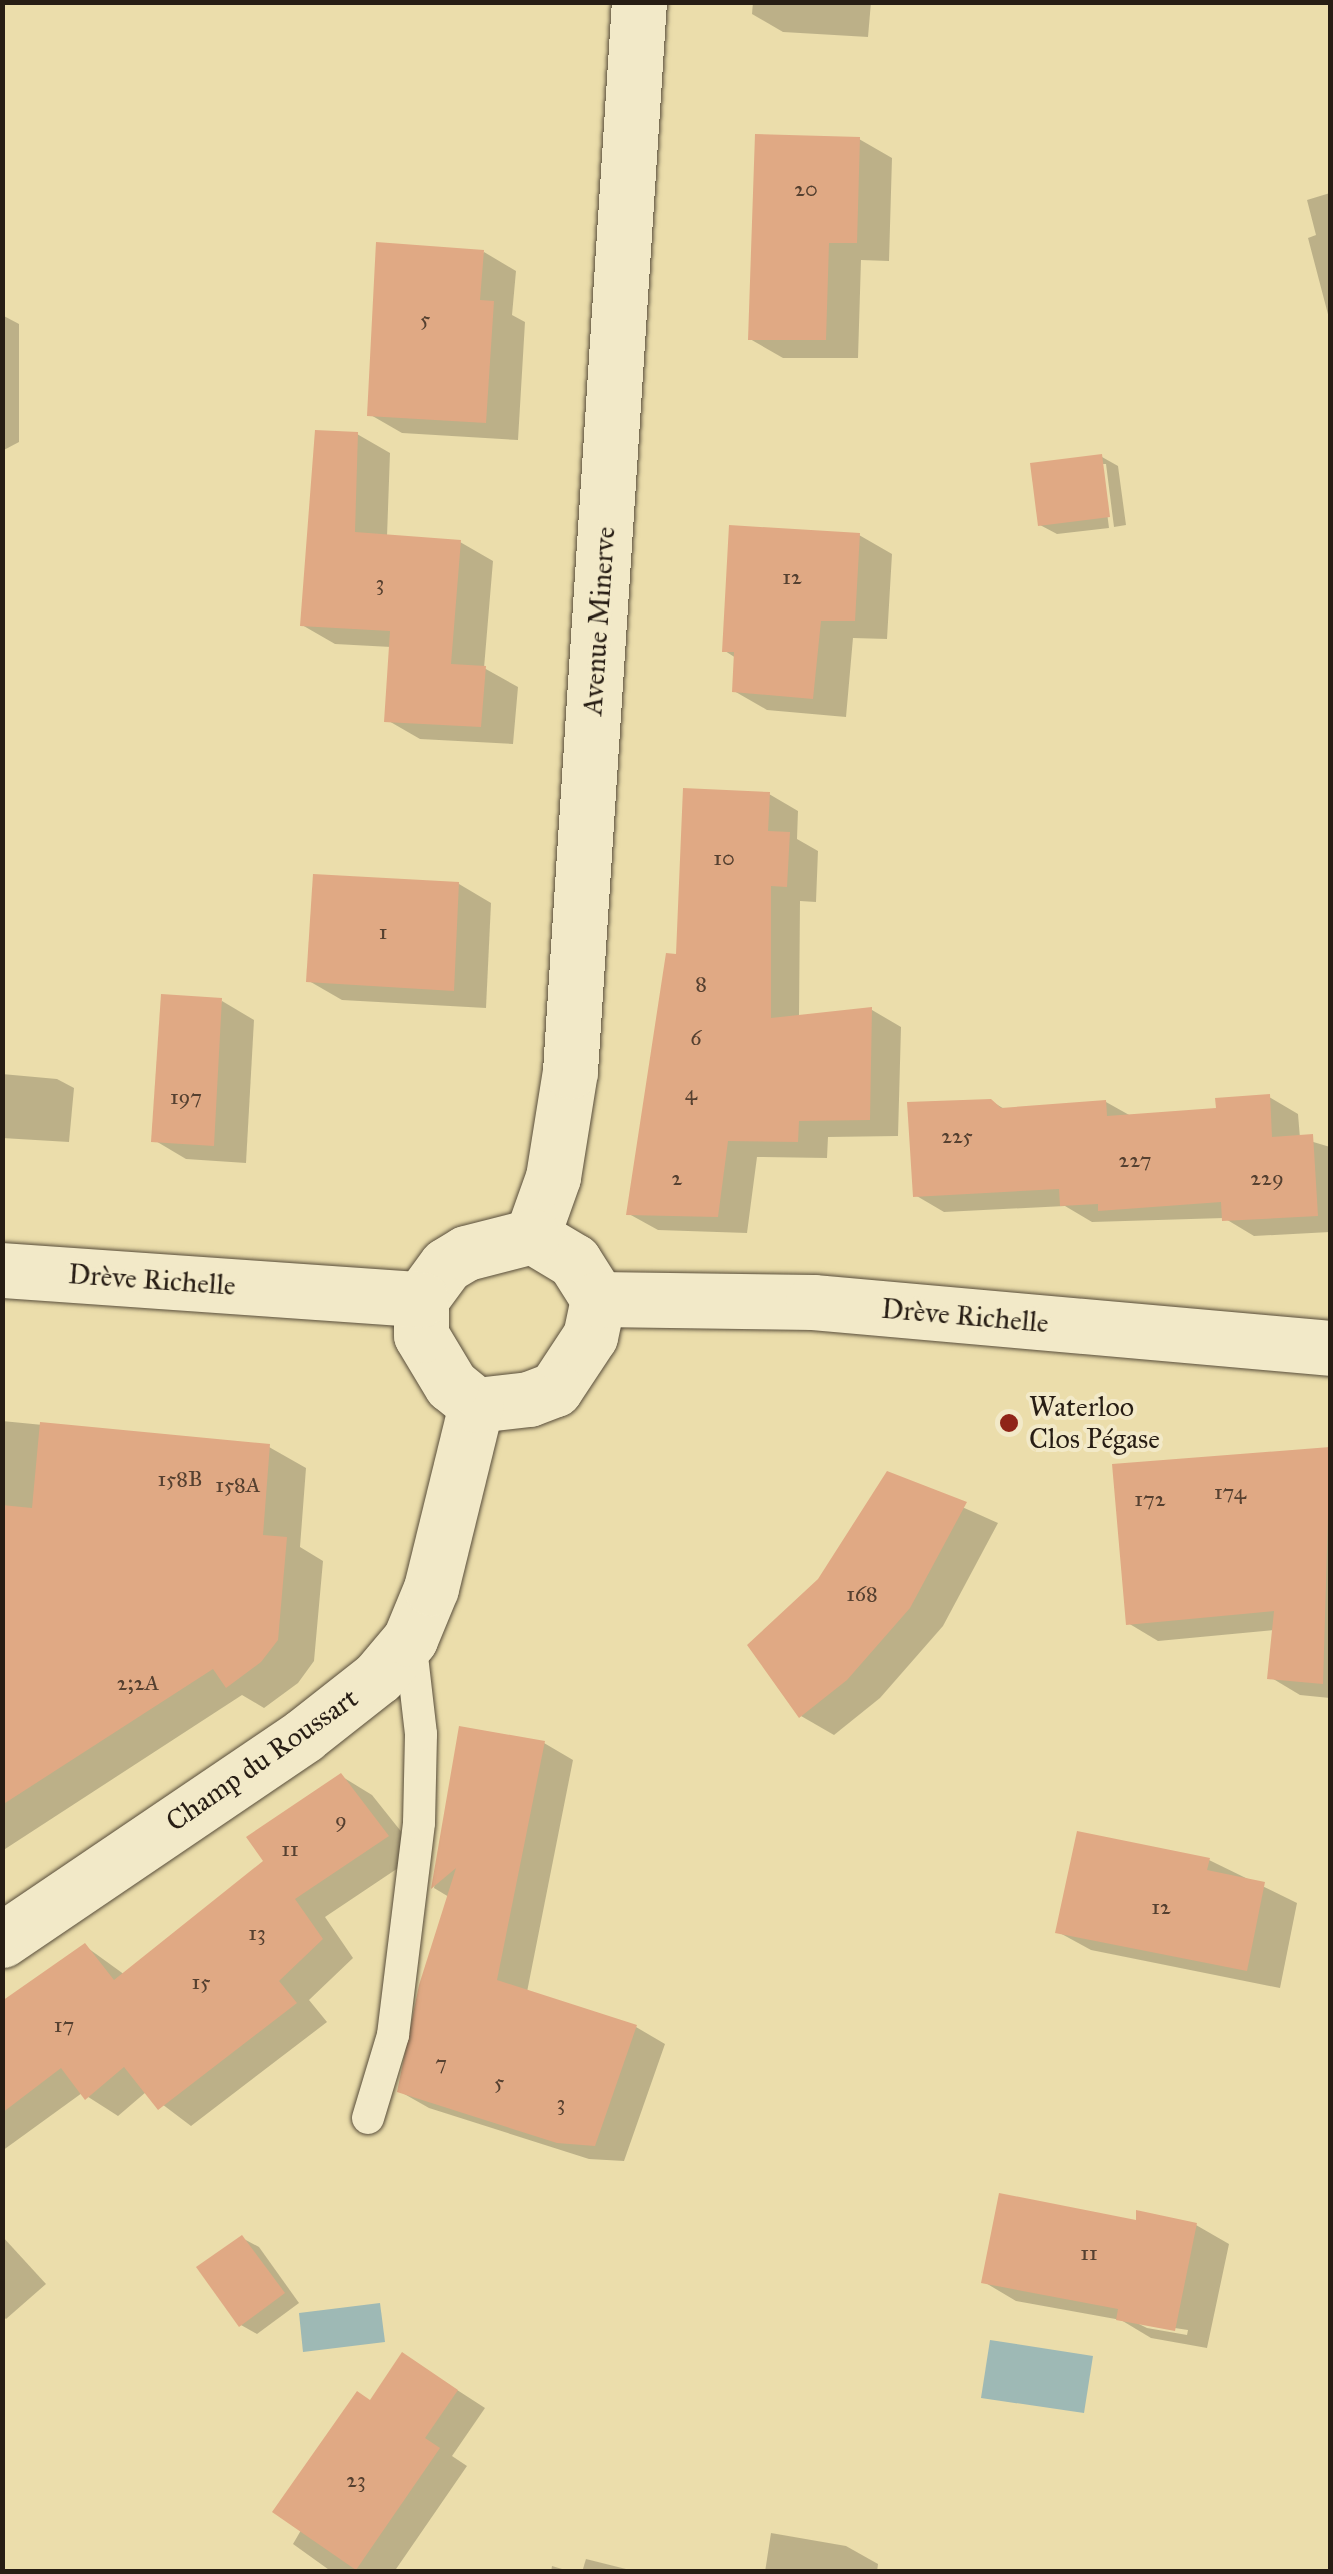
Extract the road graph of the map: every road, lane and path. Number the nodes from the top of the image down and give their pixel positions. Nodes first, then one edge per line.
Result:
1 (639, 2) edge
2 (532, 1236) junction
3 (2, 1270) edge
4 (422, 1299) junction
5 (598, 1300) junction
6 (1330, 1348) edge
7 (476, 1405) junction
8 (410, 1639) junction
9 (2, 1940) edge
10 (368, 2118) dead end

1 - 2 street, Avenue Minerve
2 - 4 street
2 - 5 street
3 - 4 street, Drève Richelle
4 - 7 street
5 - 6 street, Drève Richelle
5 - 7 street
7 - 8 street, Champ du Roussart
8 - 9 street, Champ du Roussart
8 - 10 lane

